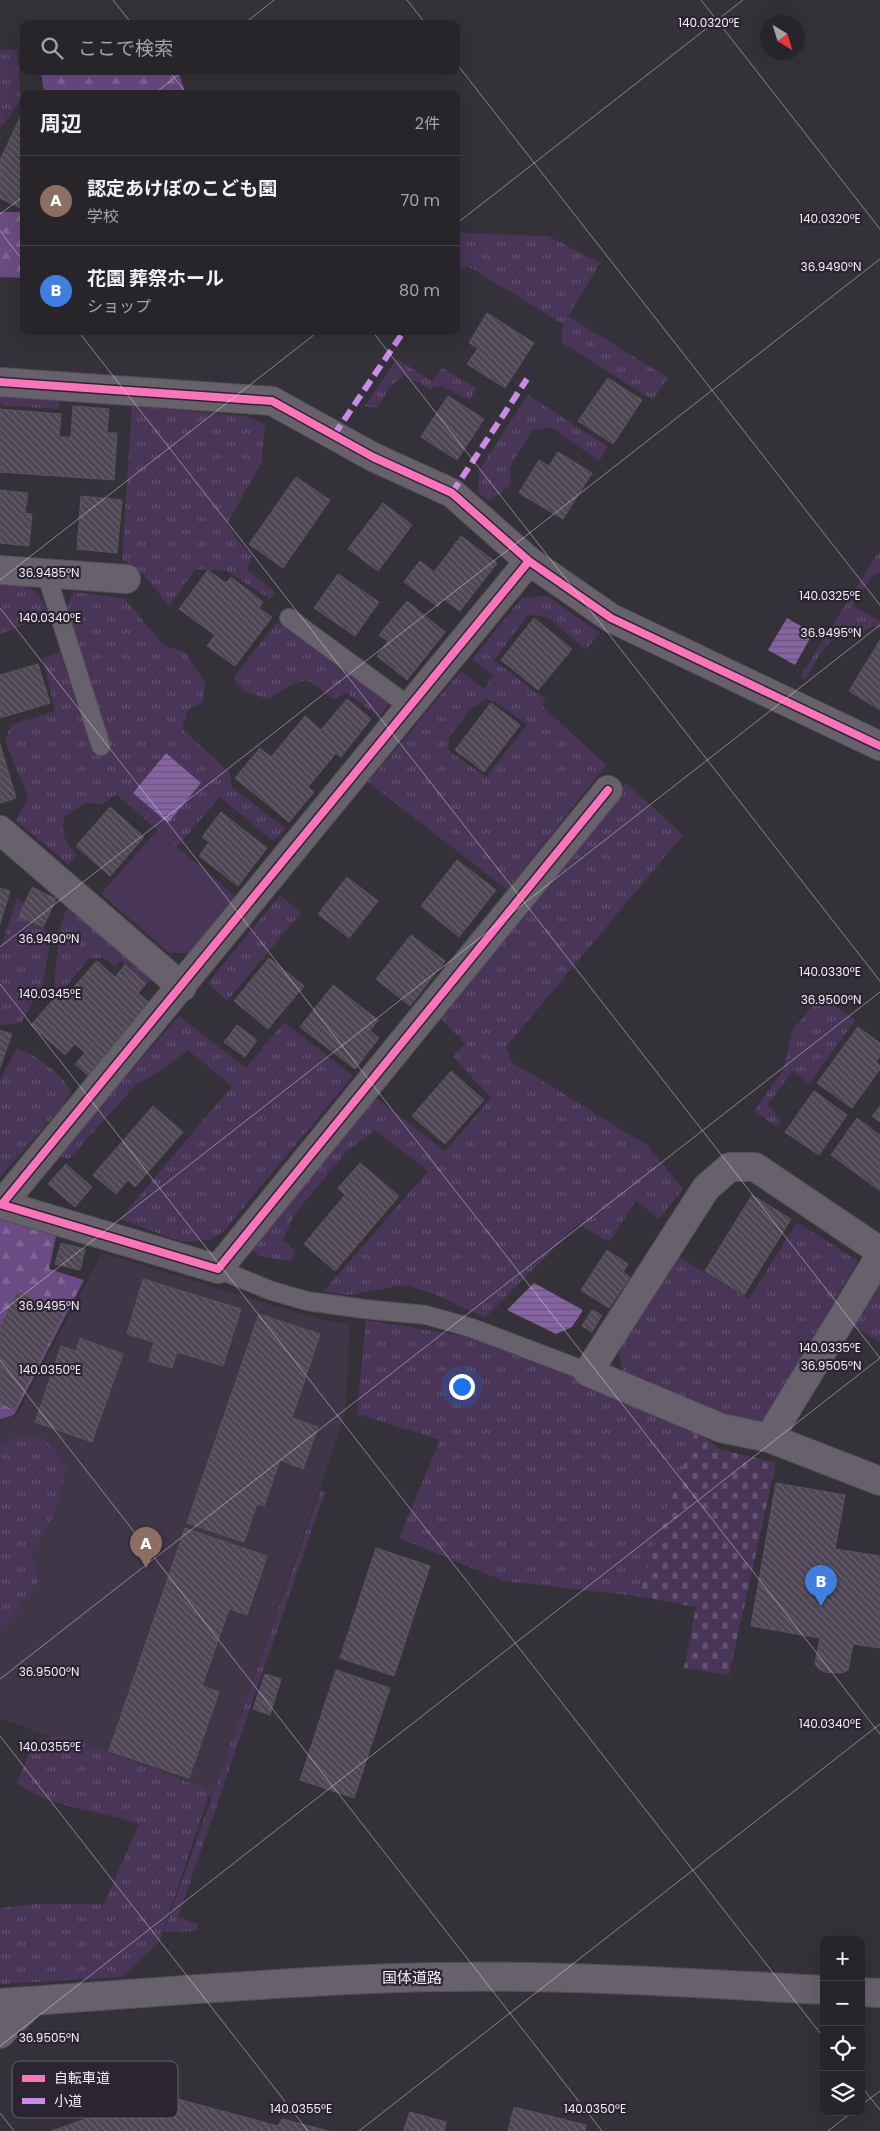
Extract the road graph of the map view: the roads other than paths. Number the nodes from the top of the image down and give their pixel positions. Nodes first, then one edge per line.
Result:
1 (0, 382) edge
2 (529, 561) junction
3 (0, 570) edge
4 (46, 573) junction
5 (126, 579) dead end
6 (289, 618) dead end
7 (410, 707) junction
8 (101, 746) dead end
9 (880, 746) edge
10 (608, 790) dead end
11 (0, 830) edge
12 (182, 987) junction
13 (1, 1204) edge
14 (880, 1251) edge
15 (880, 1256) edge
16 (218, 1269) junction
17 (588, 1372) junction
18 (769, 1438) junction
19 (880, 1481) edge
20 (820, 1990) edge
21 (865, 1992) edge
22 (880, 1993) edge
23 (33, 2001) junction
24 (0, 2003) edge
25 (0, 2034) edge

1 - 2 street
2 - 7 street
2 - 9 street
3 - 4 street
4 - 5 street
4 - 8 lane
6 - 7 lane
7 - 12 street
10 - 16 street
11 - 12 street
12 - 13 street
13 - 16 street
14 - 17 street
15 - 18 street
16 - 17 lane
17 - 18 street
18 - 19 street
20 - 23 street, 国体道路
21 - 22 street
23 - 24 street, 国体道路
23 - 25 street

